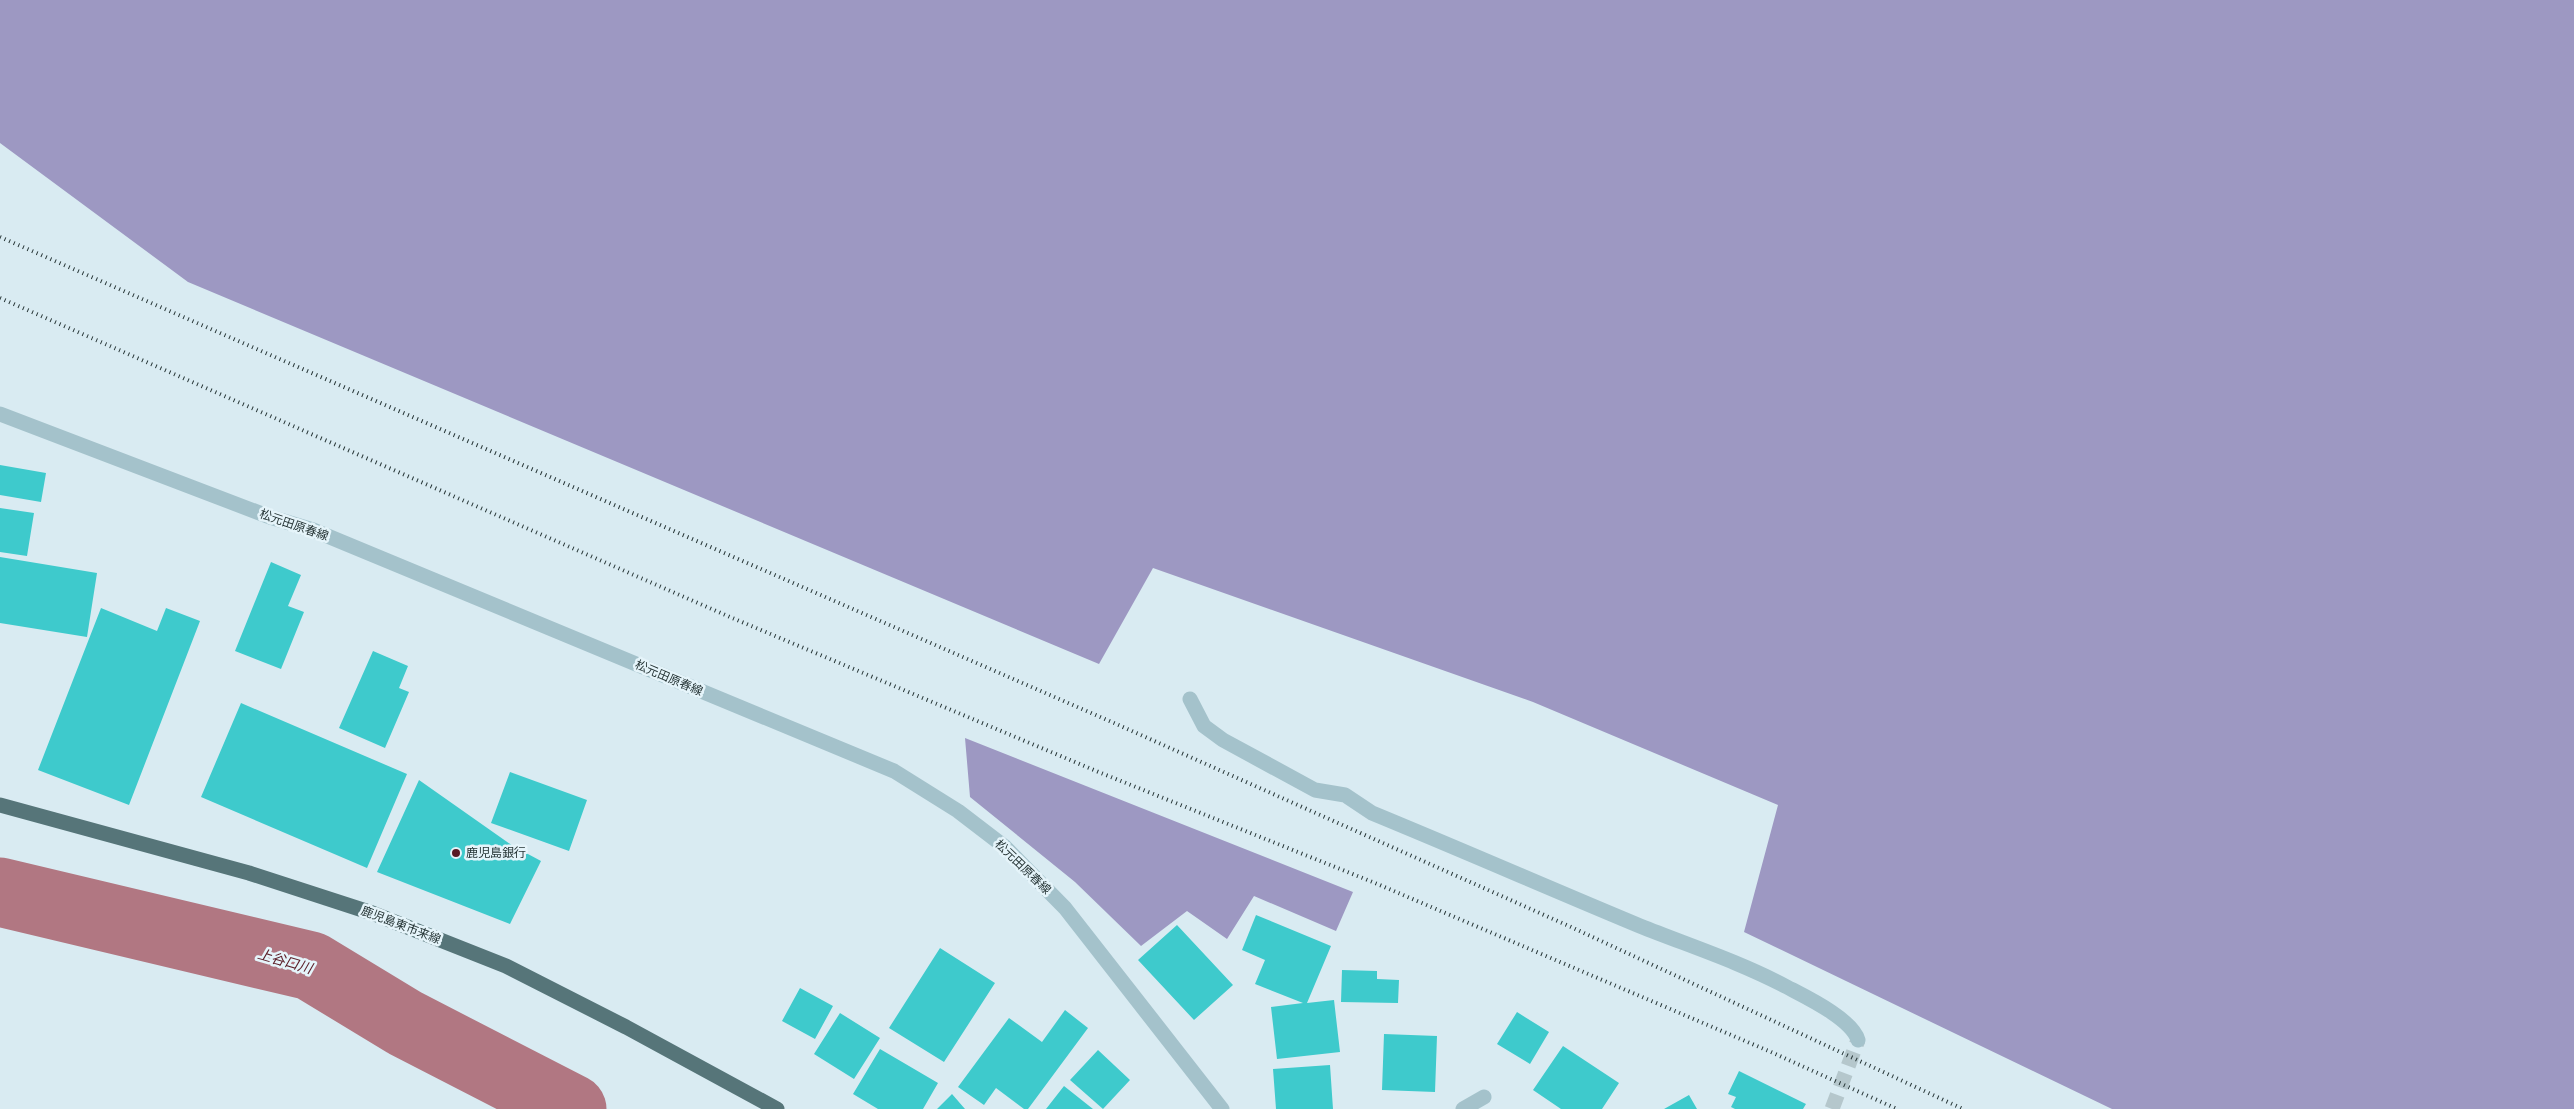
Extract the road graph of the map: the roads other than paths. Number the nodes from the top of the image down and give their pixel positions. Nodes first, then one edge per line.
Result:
1 (0, 414) edge
2 (1190, 699) dead end
3 (0, 805) edge
4 (1858, 1040) dead end
5 (1484, 1097) dead end
6 (777, 1109) edge
7 (1222, 1109) edge
8 (1463, 1109) edge

1 - 7 street, 松元田原春線
2 - 4 street
3 - 6 main road, 鹿児島東市来線
5 - 8 street

